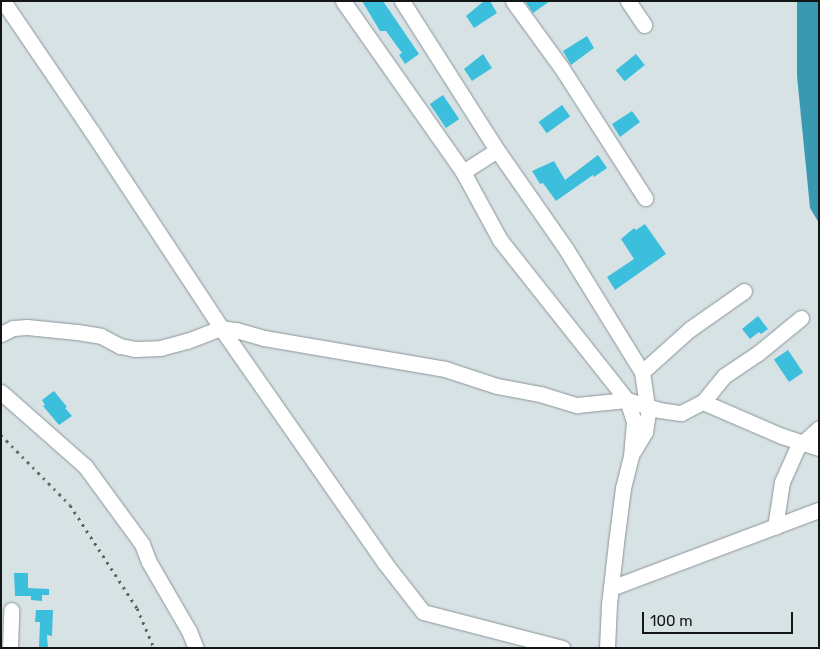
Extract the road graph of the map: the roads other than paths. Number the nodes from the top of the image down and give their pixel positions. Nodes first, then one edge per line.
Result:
1 (3, 1) edge
2 (343, 1) edge
3 (402, 1) edge
4 (513, 1) edge
5 (628, 1) edge
6 (644, 24) dead end
7 (497, 150) junction
8 (462, 172) junction
9 (645, 198) dead end
10 (744, 292) dead end
11 (800, 318) dead end
12 (221, 328) junction
13 (1, 334) edge
14 (642, 372) junction
15 (1, 392) edge
16 (627, 400) junction
17 (702, 402) junction
18 (649, 406) junction
19 (819, 428) edge
20 (803, 442) junction
21 (819, 448) edge
22 (631, 456) junction
23 (819, 510) edge
24 (775, 527) junction
25 (611, 588) junction
26 (11, 610) dead end
27 (10, 648) edge
28 (196, 648) edge
29 (562, 648) edge
30 (607, 648) edge

1 - 12 street
2 - 8 street
3 - 7 street
4 - 9 street
5 - 6 street
7 - 8 street
7 - 14 street
8 - 16 street
10 - 14 street
11 - 17 street
12 - 13 street
12 - 16 street
12 - 29 street
14 - 18 street
15 - 28 street
16 - 18 street
16 - 22 street
17 - 18 street
17 - 20 street
18 - 22 street
19 - 20 street
20 - 21 street
20 - 24 street
22 - 25 street
23 - 24 street
24 - 25 street
25 - 30 street
26 - 27 street

